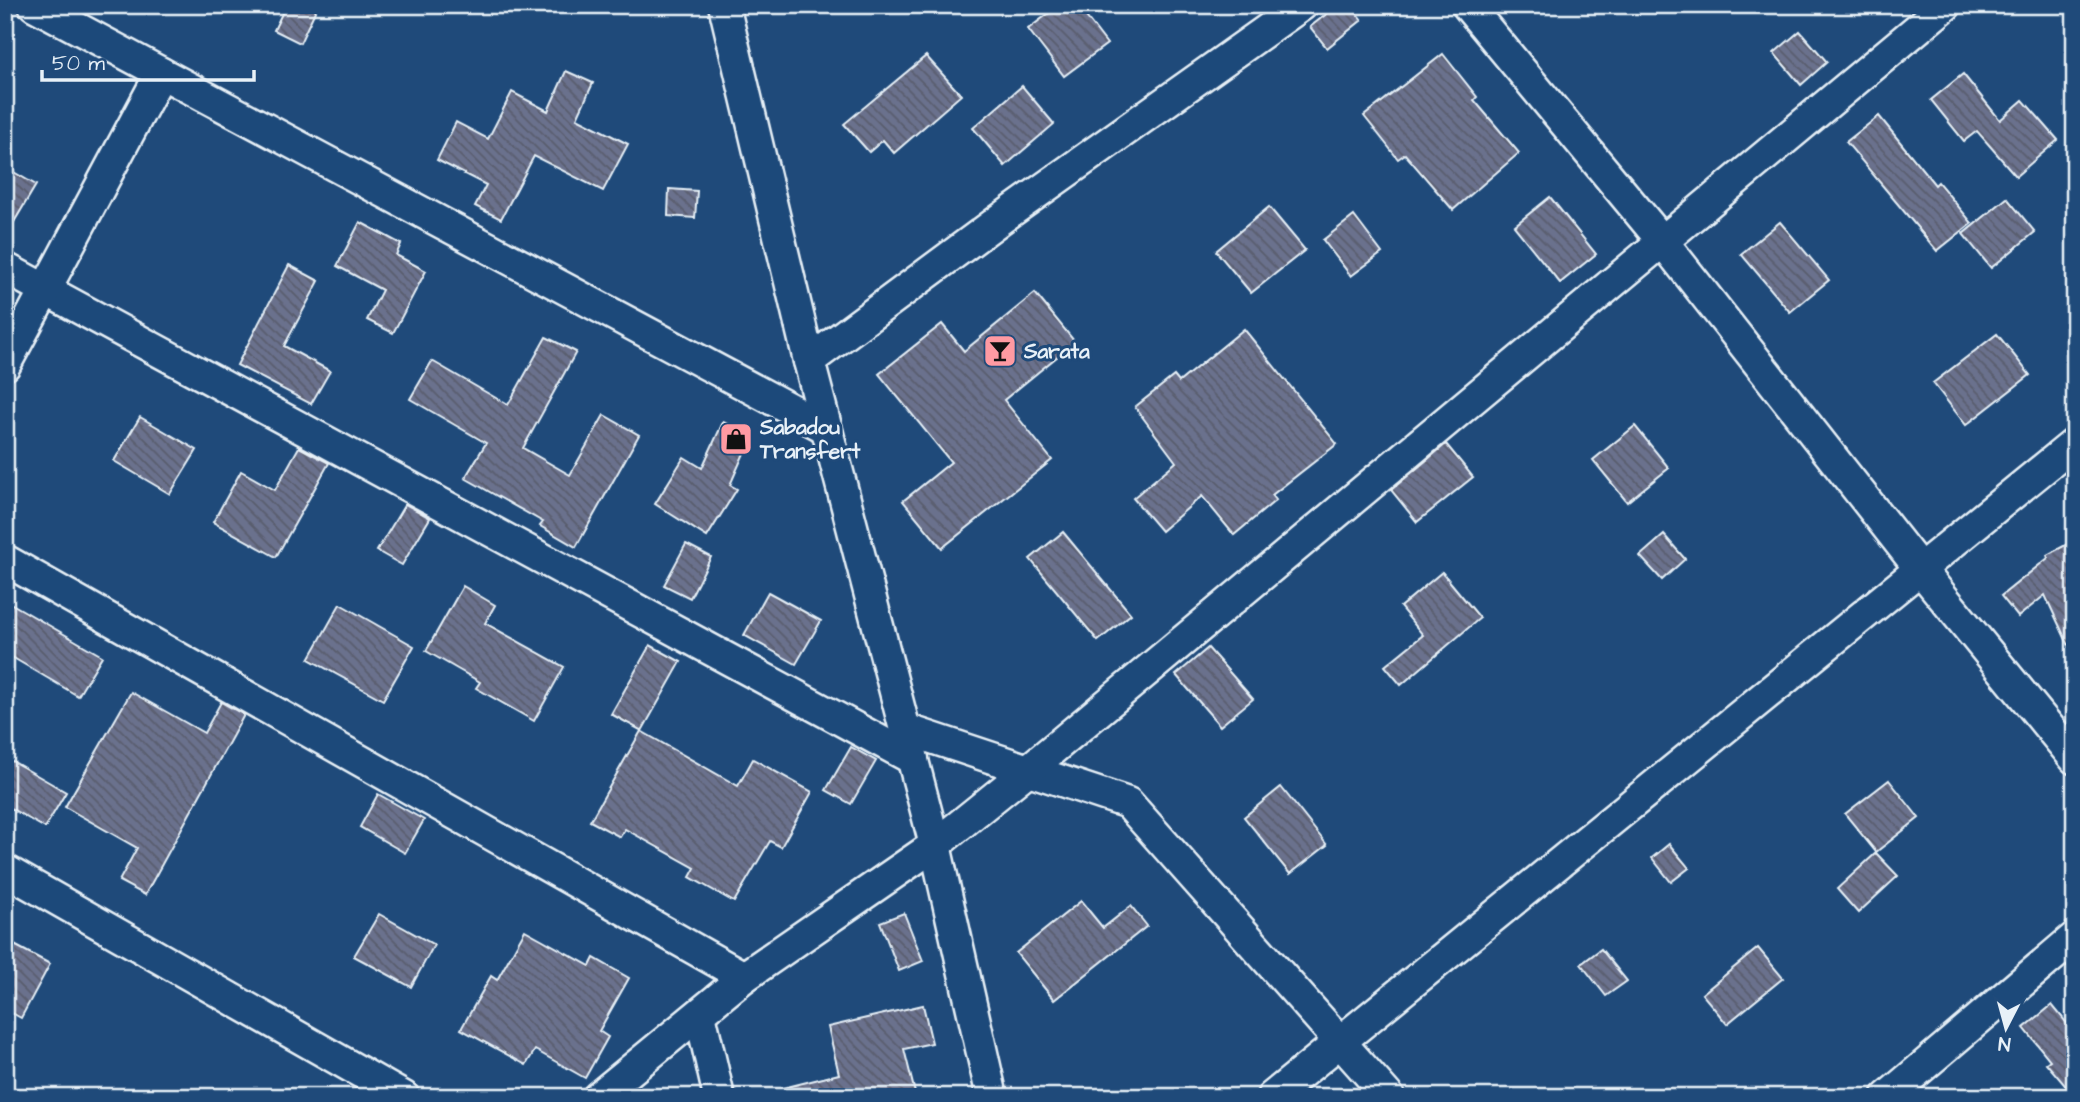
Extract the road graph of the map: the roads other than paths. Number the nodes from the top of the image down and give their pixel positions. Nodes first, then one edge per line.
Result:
1 (34, 5) edge
2 (724, 5) edge
3 (1302, 5) edge
4 (1467, 5) edge
5 (1946, 5) edge
6 (161, 73) junction
7 (1664, 243) junction
8 (5, 268) edge
9 (45, 291) junction
10 (809, 361) junction
11 (5, 365) edge
12 (826, 428) junction
13 (2075, 443) edge
14 (5, 560) edge
15 (1920, 569) junction
16 (905, 729) junction
17 (913, 758) junction
18 (2075, 760) edge
19 (1028, 770) junction
20 (935, 845) junction
21 (5, 870) edge
22 (2075, 937) edge
23 (744, 977) junction
24 (700, 1014) junction
25 (1341, 1043) junction
26 (404, 1097) edge
27 (598, 1097) edge
28 (719, 1097) edge
29 (992, 1097) edge
30 (1272, 1097) edge
31 (1389, 1097) edge
32 (1887, 1097) edge

1 - 6 street
2 - 10 street
3 - 10 street
4 - 7 street
5 - 7 street
6 - 9 street
6 - 12 street
7 - 15 street
7 - 19 street
8 - 9 street
9 - 11 street
9 - 17 street
10 - 12 street
12 - 16 street
13 - 15 street
14 - 23 street
15 - 18 street
15 - 25 street
16 - 17 street
16 - 19 street
17 - 20 street
19 - 20 street
19 - 25 street
20 - 23 street
20 - 29 street
21 - 26 street
22 - 32 street
23 - 24 street
24 - 27 street
24 - 28 street
25 - 30 street
25 - 31 street

